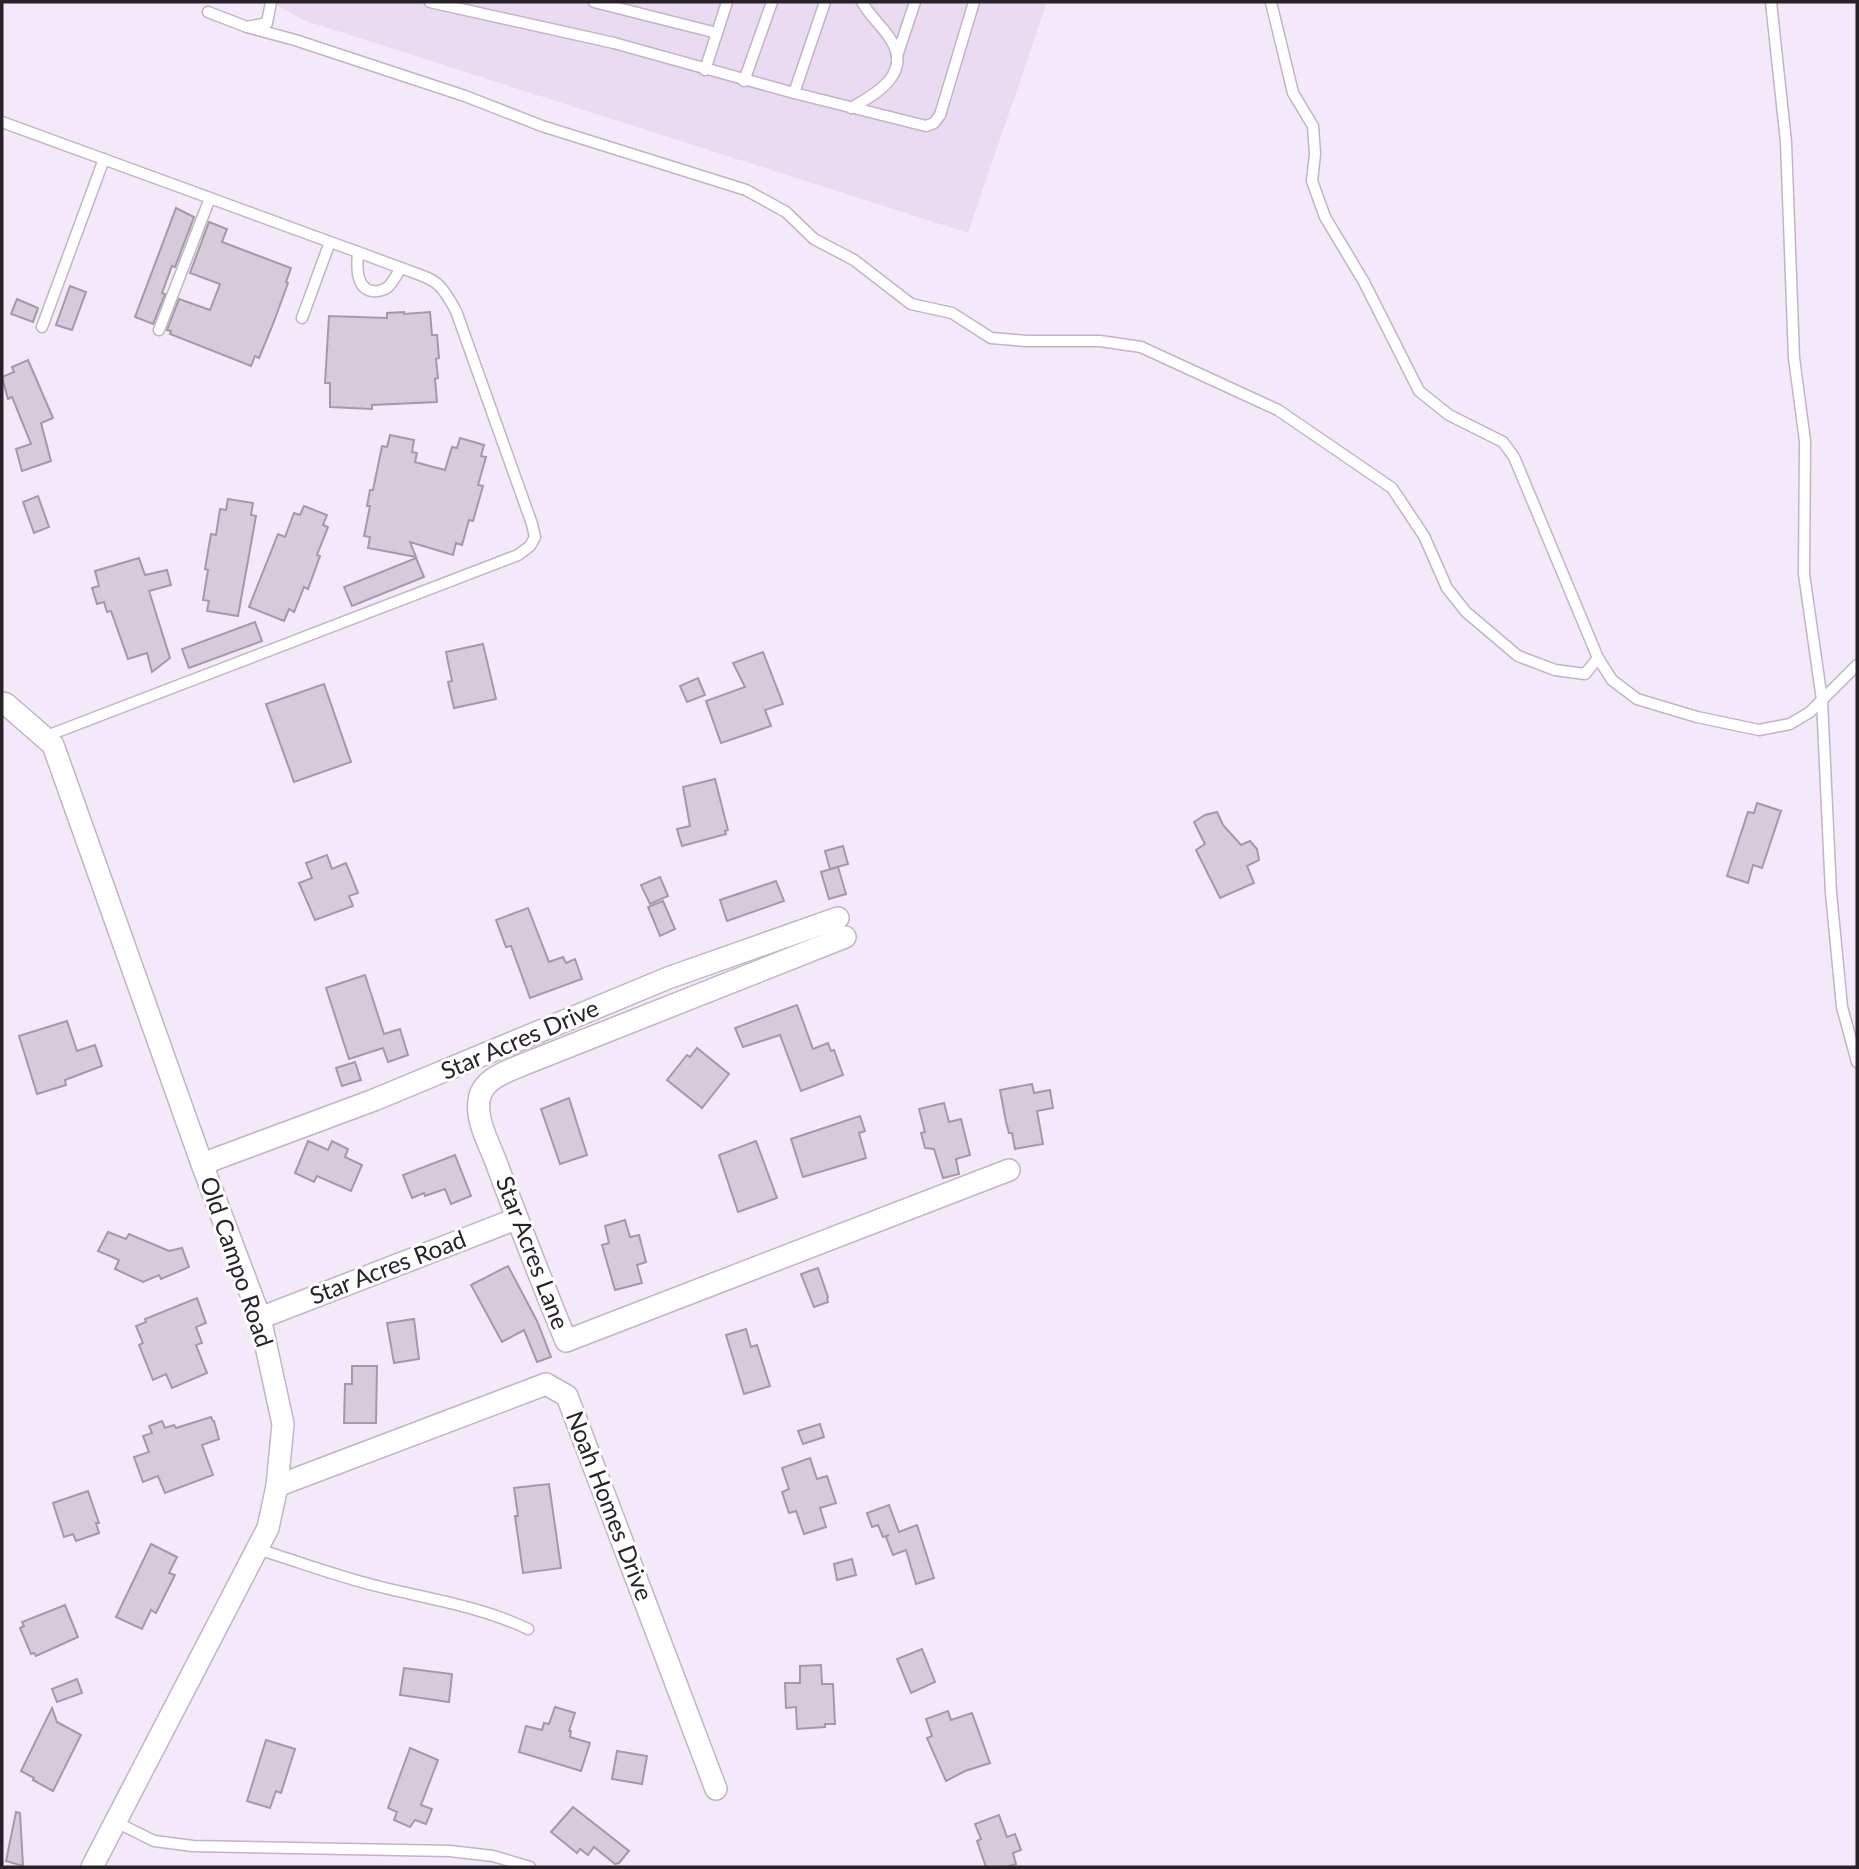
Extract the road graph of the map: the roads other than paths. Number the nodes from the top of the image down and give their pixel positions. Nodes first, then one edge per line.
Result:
1 (271, 2) edge
2 (430, 2) edge
3 (594, 2) edge
4 (727, 2) edge
5 (772, 2) edge
6 (825, 2) edge
7 (862, 2) edge
8 (915, 2) edge
9 (974, 2) edge
10 (1271, 2) edge
11 (1772, 2) edge
12 (208, 12) dead end
13 (247, 27) junction
14 (717, 33) junction
15 (897, 56) junction
16 (705, 70) junction
17 (744, 81) junction
18 (794, 93) junction
19 (852, 108) junction
20 (2, 122) edge
21 (104, 159) junction
22 (210, 198) junction
23 (330, 242) junction
24 (359, 252) junction
25 (401, 268) junction
26 (302, 318) dead end
27 (42, 327) dead end
28 (159, 330) dead end
29 (1598, 658) junction
30 (1857, 665) edge
31 (1822, 700) junction
32 (2, 703) edge
33 (44, 737) junction
34 (841, 928) joint
35 (1857, 1062) edge
36 (202, 1164) junction
37 (1009, 1170) dead end
38 (516, 1219) junction
39 (260, 1318) junction
40 (278, 1486) junction
41 (257, 1549) junction
42 (528, 1629) dead end
43 (716, 1790) dead end
44 (116, 1822) junction
45 (92, 1867) edge
46 (530, 1867) edge

1 - 13 lane
2 - 16 lane
3 - 14 lane
4 - 14 lane
5 - 17 lane
6 - 18 lane
7 - 15 lane
8 - 15 lane
9 - 19 lane
10 - 29 lane
11 - 31 lane
12 - 13 lane
13 - 29 lane
14 - 16 lane
15 - 19 lane
16 - 17 lane
17 - 18 lane
18 - 19 lane
20 - 21 lane
21 - 22 lane
21 - 27 lane
22 - 23 lane
22 - 28 lane
23 - 24 lane
23 - 26 lane
24 - 25 lane
24 - 25 lane
25 - 33 lane
29 - 31 lane
30 - 31 lane
31 - 35 lane
32 - 33 street, Old Campo Road
33 - 36 street, Old Campo Road
34 - 36 street, Star Acres Drive
34 - 38 street, Star Acres Lane
36 - 39 street, Old Campo Road
37 - 38 street, Star Acres Lane
38 - 39 street, Star Acres Road
39 - 40 street, Old Campo Road
40 - 41 street, Old Campo Road
40 - 43 street, Noah Homes Drive
41 - 42 lane
41 - 44 street, Old Campo Road
44 - 45 street, Old Campo Road
44 - 46 lane

